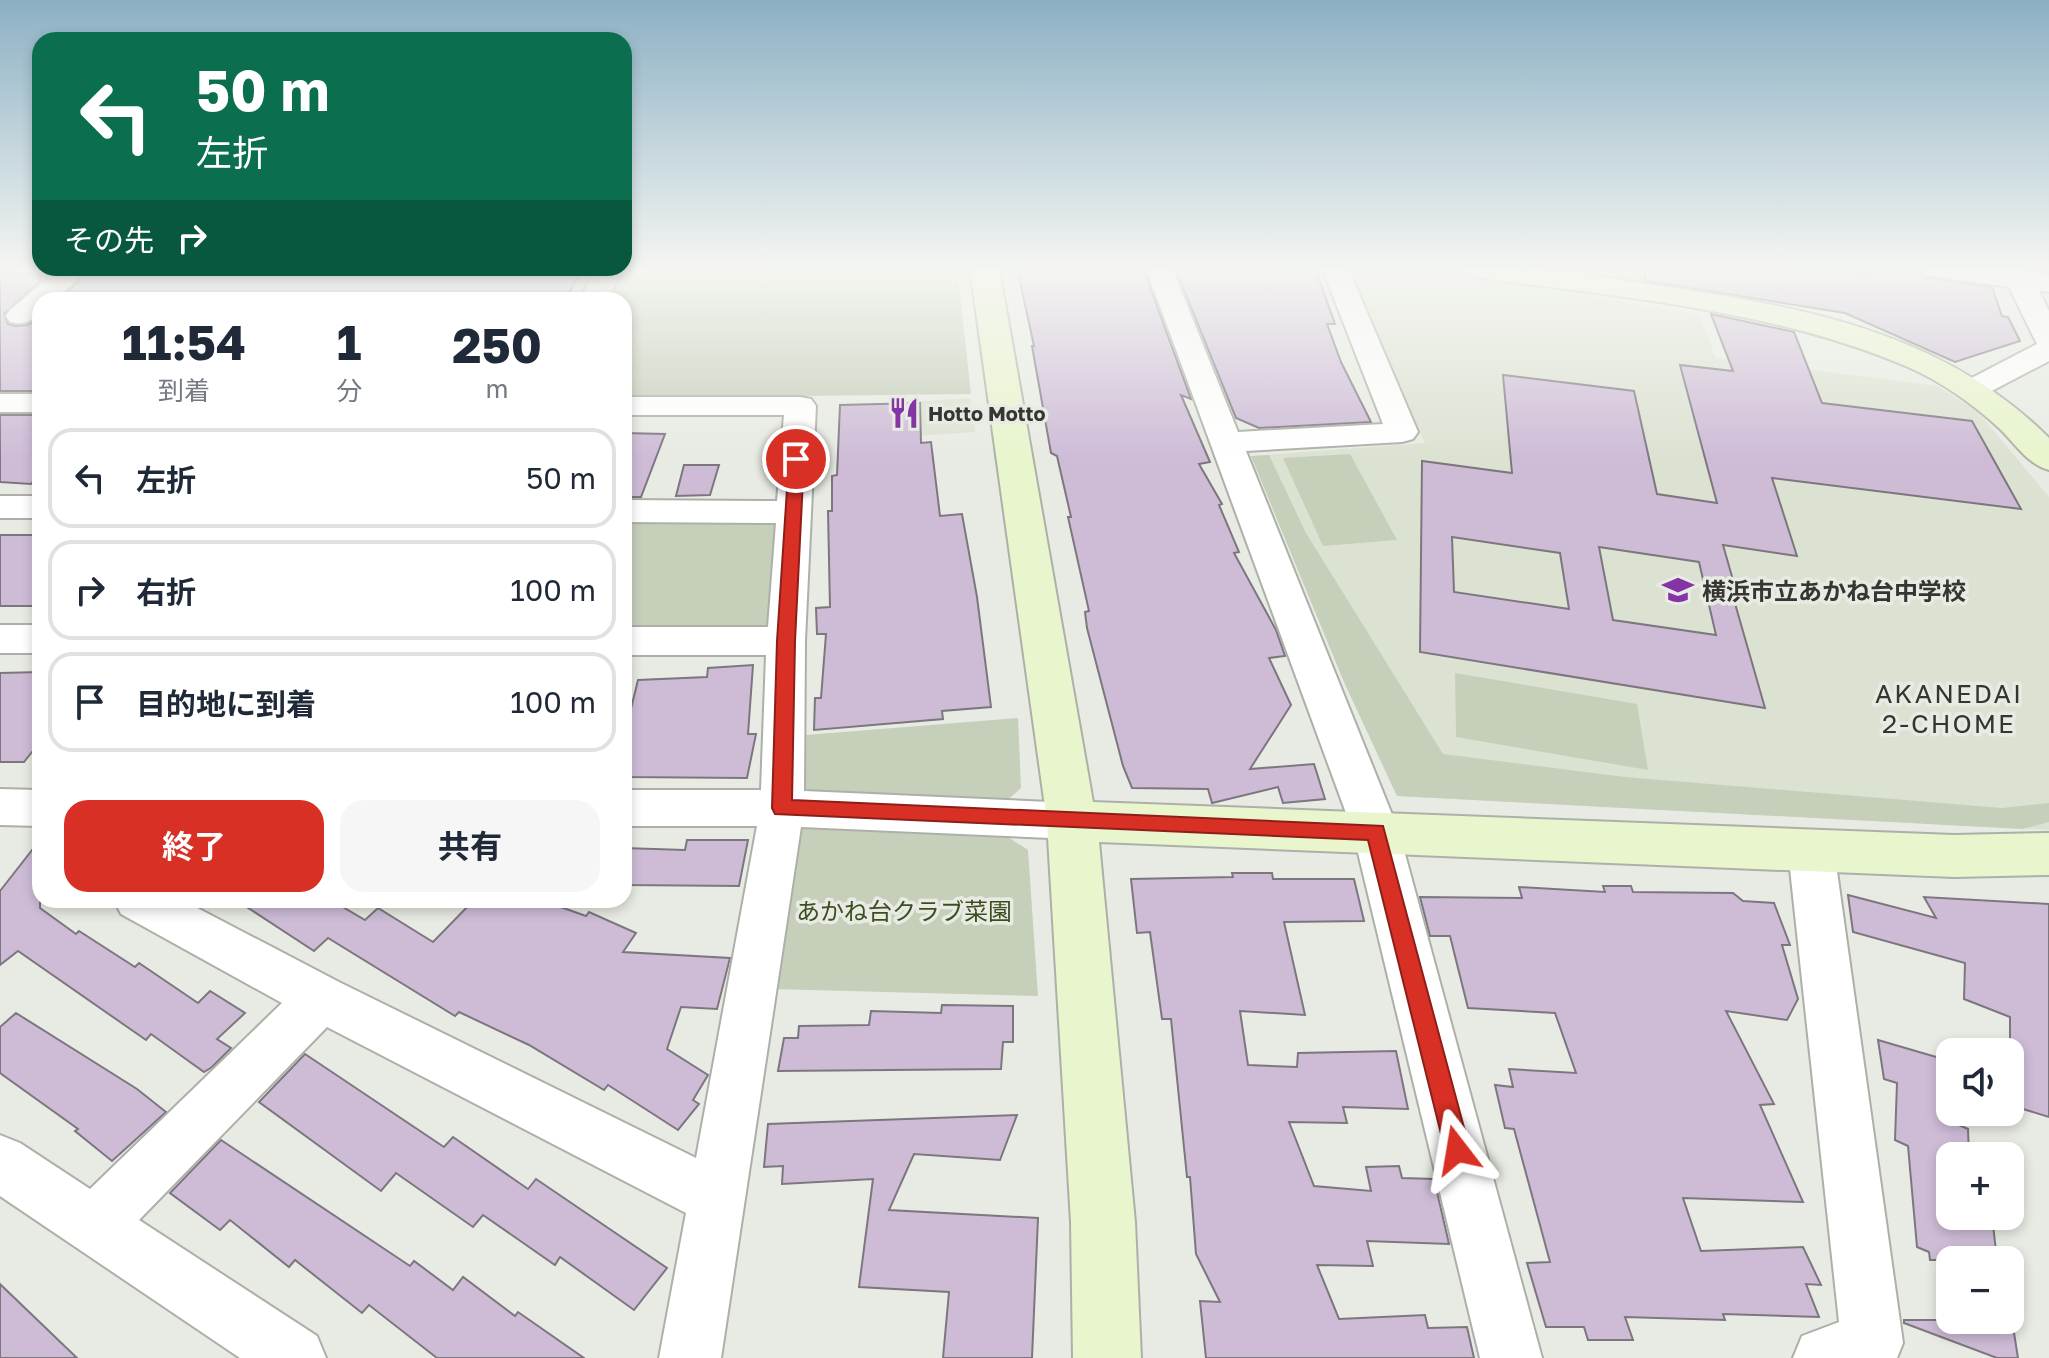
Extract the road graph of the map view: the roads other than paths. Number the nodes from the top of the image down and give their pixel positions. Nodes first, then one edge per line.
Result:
1 (994, 331) edge
2 (1184, 331) edge
3 (1361, 331) edge
4 (1842, 331) edge
5 (2049, 349) edge
6 (1973, 389) junction
7 (0, 403) edge
8 (32, 403) edge
9 (632, 406) edge
10 (1228, 442) junction
11 (2049, 459) edge
12 (0, 507) edge
13 (32, 507) edge
14 (632, 511) edge
15 (793, 512) junction
16 (0, 639) edge
17 (32, 639) edge
18 (632, 641) edge
19 (786, 641) junction
20 (0, 807) edge
21 (32, 808) edge
22 (632, 808) edge
23 (782, 808) junction
24 (1072, 821) junction
25 (1376, 832) junction
26 (1811, 850) junction
27 (2049, 854) edge
28 (153, 908) edge
29 (321, 998) junction
30 (0, 1163) edge
31 (716, 1198) junction
32 (93, 1226) junction
33 (295, 1358) edge
34 (690, 1358) edge
35 (1107, 1358) edge
36 (1511, 1358) edge
37 (1824, 1358) edge

1 - 24 street
2 - 10 street
3 - 10 street
4 - 6 street
5 - 6 street
6 - 11 street
7 - 8 street
9 - 15 street
10 - 25 street
12 - 13 street
14 - 15 street
15 - 19 street
16 - 17 street
18 - 19 street
19 - 23 street
20 - 21 street
22 - 23 street
23 - 24 street
23 - 31 street
24 - 25 street
24 - 35 street
25 - 26 street
25 - 36 street
26 - 27 street
26 - 37 street
28 - 29 street
29 - 31 street
29 - 32 street
30 - 32 street
31 - 34 street
32 - 33 street

